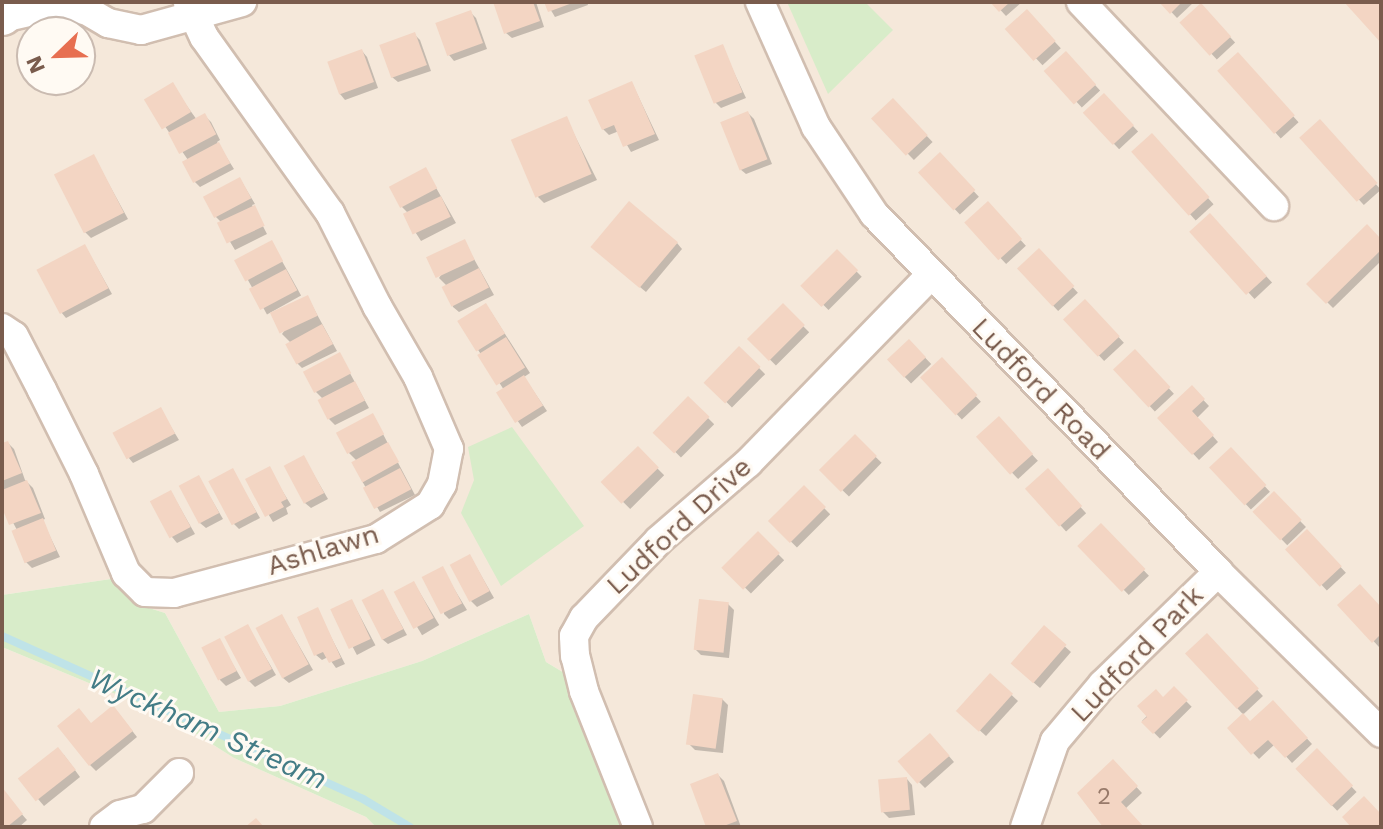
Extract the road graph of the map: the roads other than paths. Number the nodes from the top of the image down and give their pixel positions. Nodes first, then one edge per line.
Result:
1 (16, 2) edge
2 (242, 2) edge
3 (760, 2) edge
4 (1081, 2) edge
5 (77, 6) edge
6 (191, 10) edge
7 (2, 16) edge
8 (1274, 206) dead end
9 (931, 275) junction
10 (2, 328) edge
11 (1218, 572) junction
12 (1381, 733) edge
13 (179, 773) dead end
14 (150, 818) edge
15 (104, 827) edge
16 (638, 827) edge
17 (1025, 827) edge

1 - 7 street
2 - 6 street
3 - 9 street, Ludford Road
4 - 8 street
5 - 6 street
5 - 7 street
6 - 10 street, Ashlawn
9 - 11 street, Ludford Road
9 - 16 street, Ludford Drive
11 - 12 street, Ludford Road
11 - 17 street, Ludford Park
13 - 14 street
14 - 15 street

